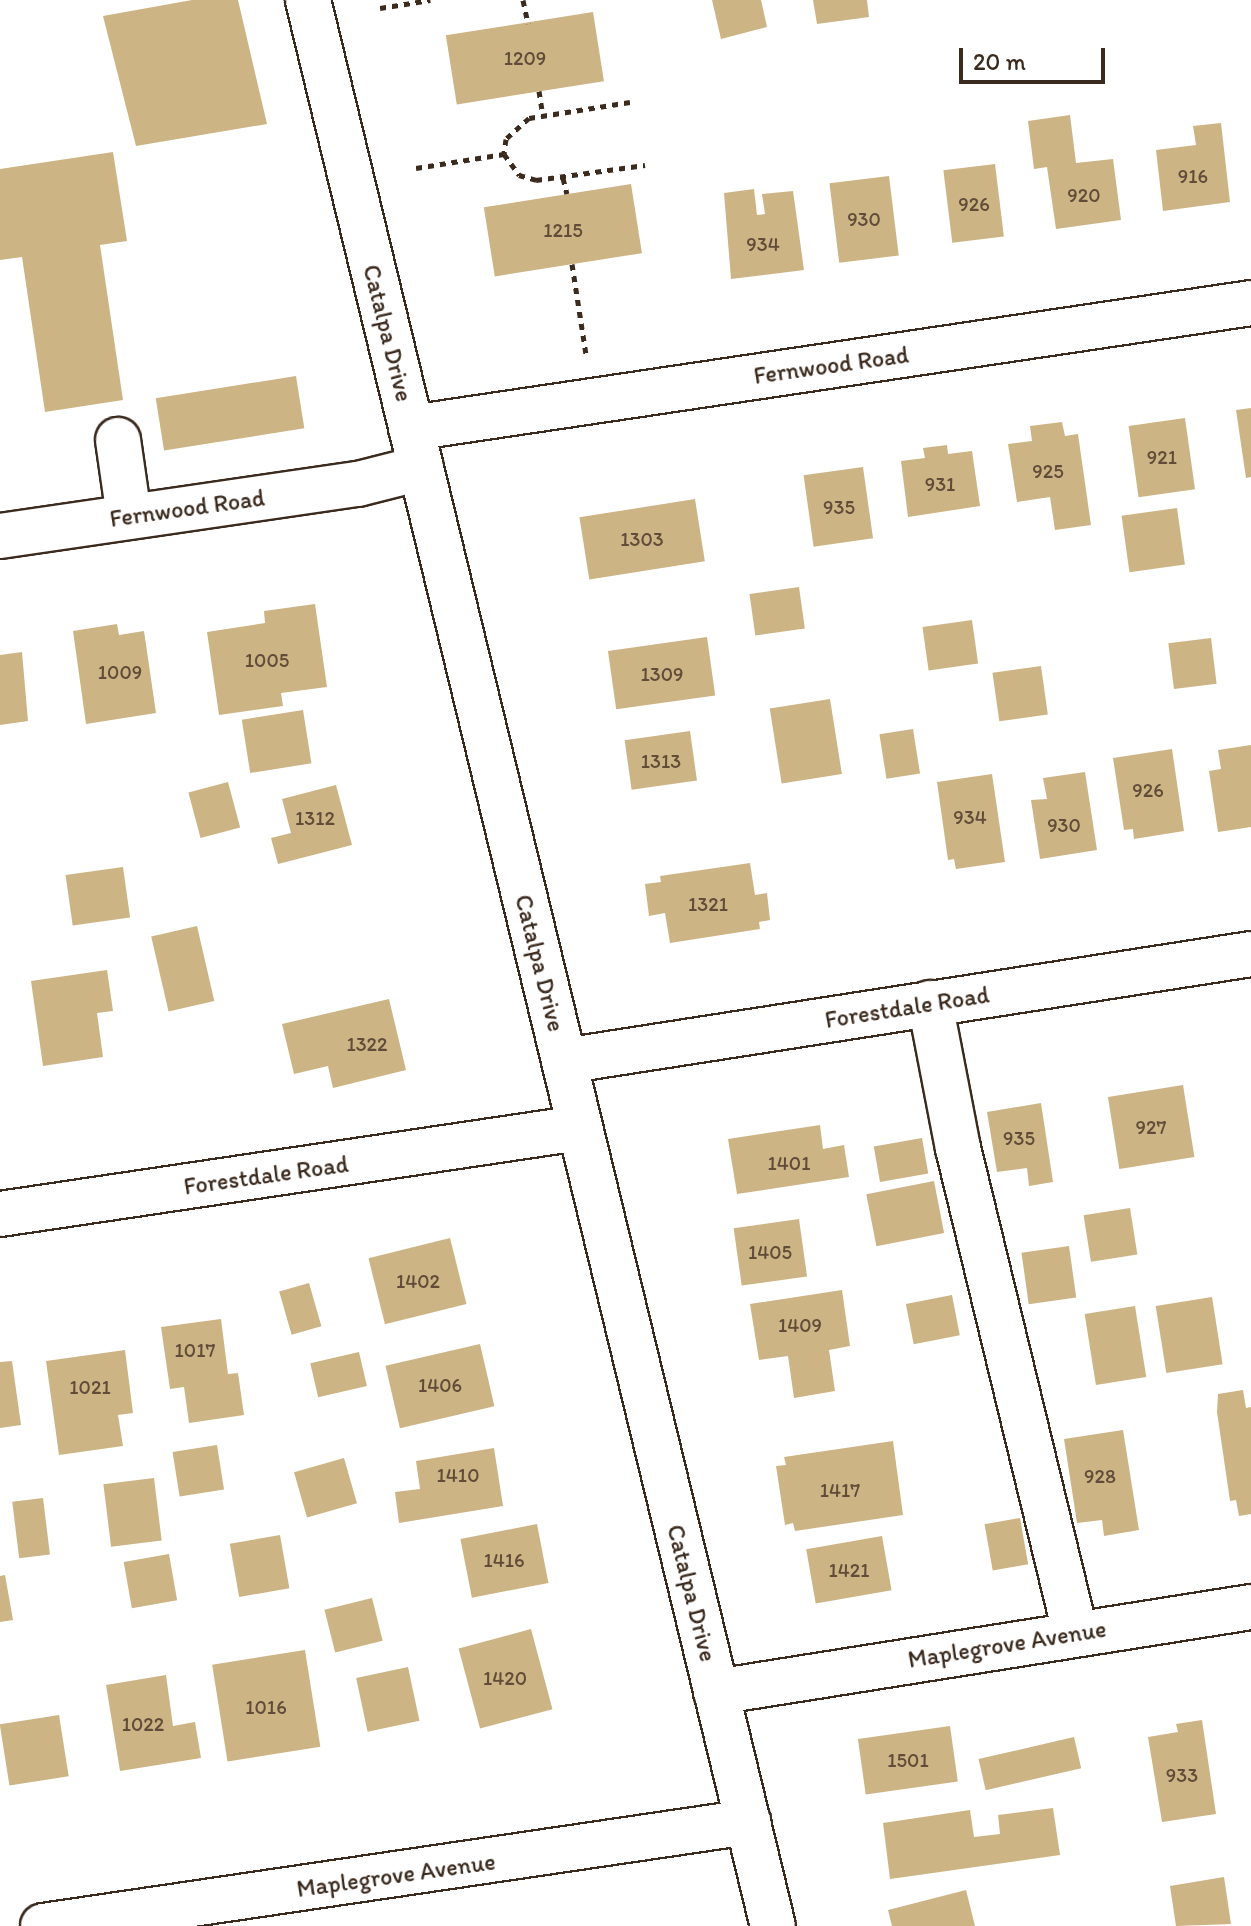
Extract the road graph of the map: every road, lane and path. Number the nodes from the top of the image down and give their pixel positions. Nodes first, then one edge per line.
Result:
1 (308, 0) edge
2 (430, 0) edge
3 (523, 0) edge
4 (380, 8) dead end
5 (528, 23) dead end
6 (539, 91) dead end
7 (630, 102) dead end
8 (543, 116) junction
9 (504, 154) junction
10 (645, 165) dead end
11 (416, 168) dead end
12 (563, 178) junction
13 (567, 194) dead end
14 (572, 264) dead end
15 (1251, 303) edge
16 (587, 362) dead end
17 (118, 440) dead end
18 (416, 448) junction
19 (129, 516) junction
20 (0, 536) edge
21 (1251, 954) edge
22 (930, 1003) junction
23 (564, 1061) junction
24 (579, 1128) junction
25 (0, 1214) edge
26 (1251, 1607) edge
27 (1075, 1632) junction
28 (716, 1692) junction
29 (748, 1822) junction
30 (43, 1926) edge
31 (773, 1926) edge

1 - 18 street, Catalpa Drive
2 - 4 path
3 - 5 path
6 - 8 path
7 - 8 path
8 - 9 path
9 - 11 path
9 - 12 path
10 - 12 path
12 - 13 path
14 - 16 path
15 - 18 street, Fernwood Road
17 - 19 street
18 - 19 street, Fernwood Road
18 - 23 street, Catalpa Drive
19 - 20 street, Fernwood Road
21 - 22 street, Forestdale Road
22 - 23 street, Forestdale Road
22 - 27 street
23 - 24 street, Catalpa Drive
24 - 25 street, Forestdale Road
24 - 28 street, Catalpa Drive
26 - 27 street, Maplegrove Avenue
27 - 28 street, Maplegrove Avenue
28 - 29 street, Catalpa Drive
29 - 30 street, Maplegrove Avenue
29 - 31 street, Catalpa Drive

